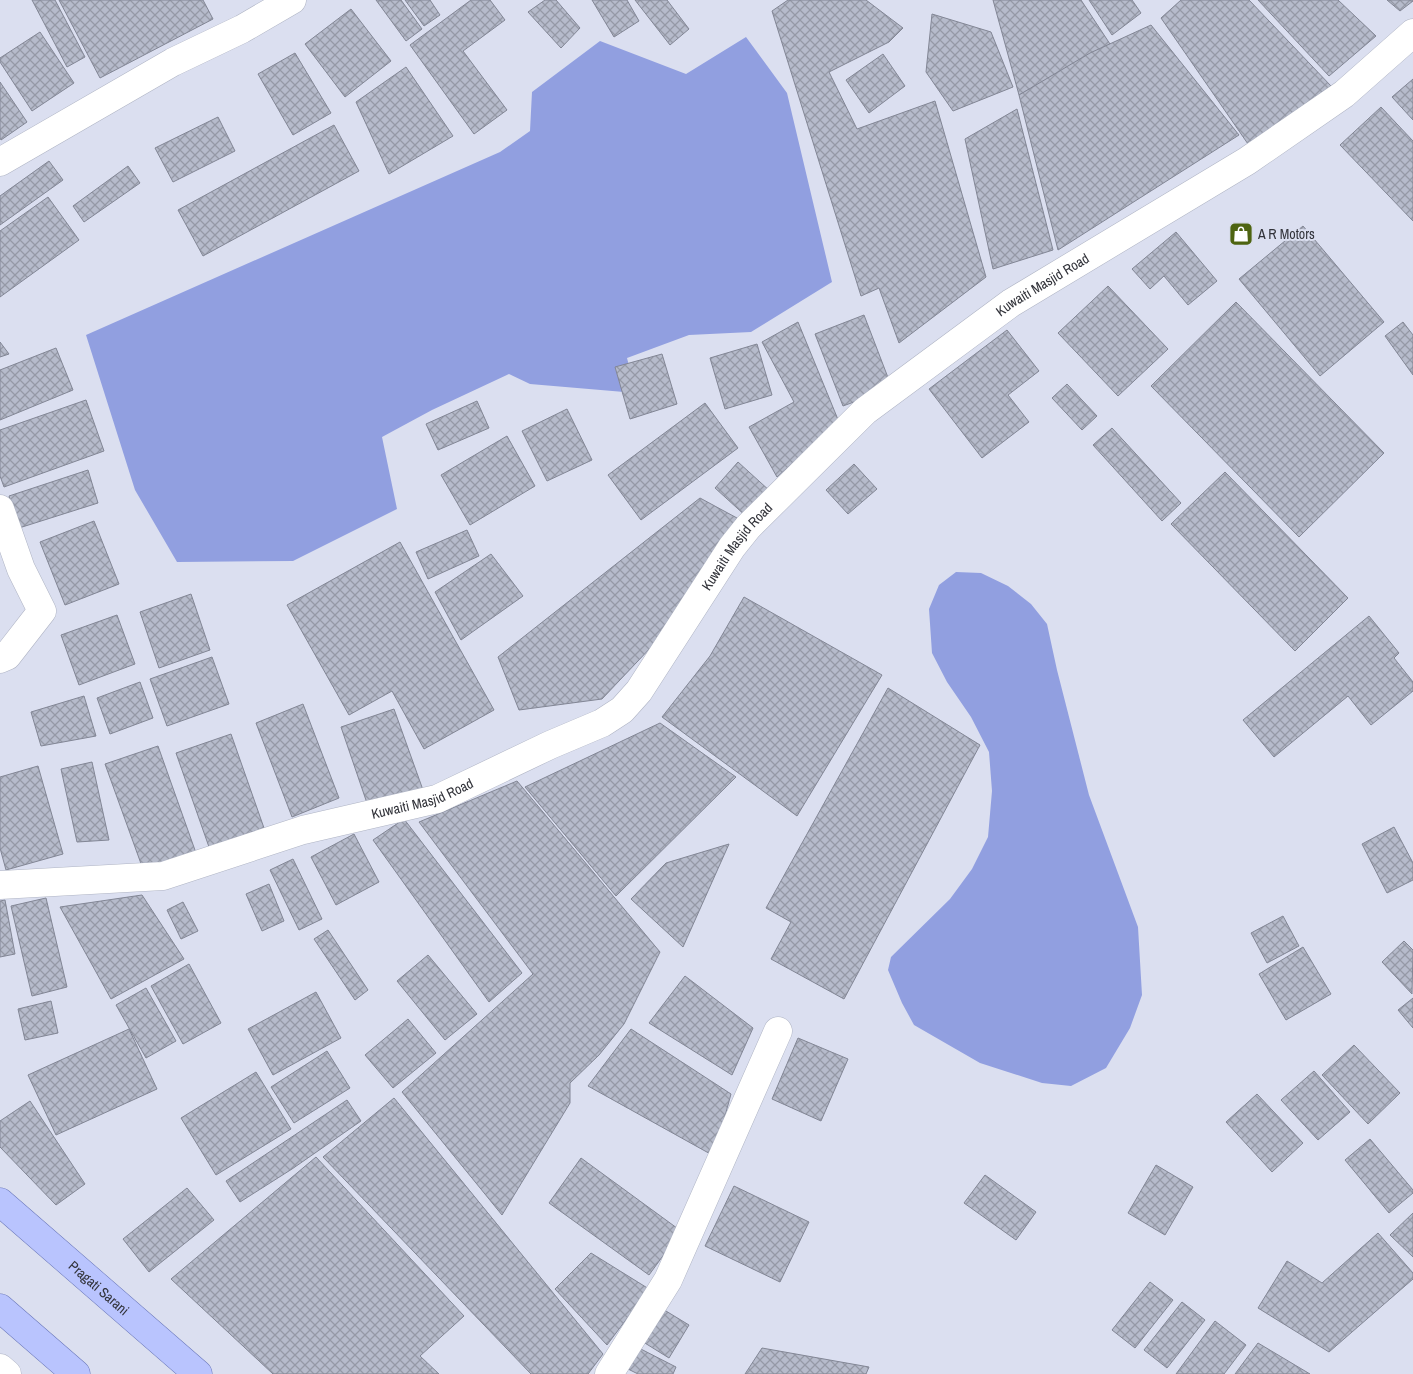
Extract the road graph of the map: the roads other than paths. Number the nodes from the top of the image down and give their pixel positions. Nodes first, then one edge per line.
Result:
1 (292, 0) edge
2 (1413, 33) edge
3 (0, 162) edge
4 (0, 509) edge
5 (0, 659) edge
6 (0, 884) edge
7 (778, 1031) dead end
8 (0, 1202) edge
9 (0, 1308) edge
10 (0, 1368) edge
11 (7, 1374) edge
12 (76, 1374) edge
13 (198, 1374) edge
14 (609, 1374) edge

1 - 3 street
2 - 6 street, Kuwaiti Masjid Road
4 - 5 street
7 - 14 street
8 - 13 main road, Pragati Sarani
9 - 12 main road
10 - 11 street

